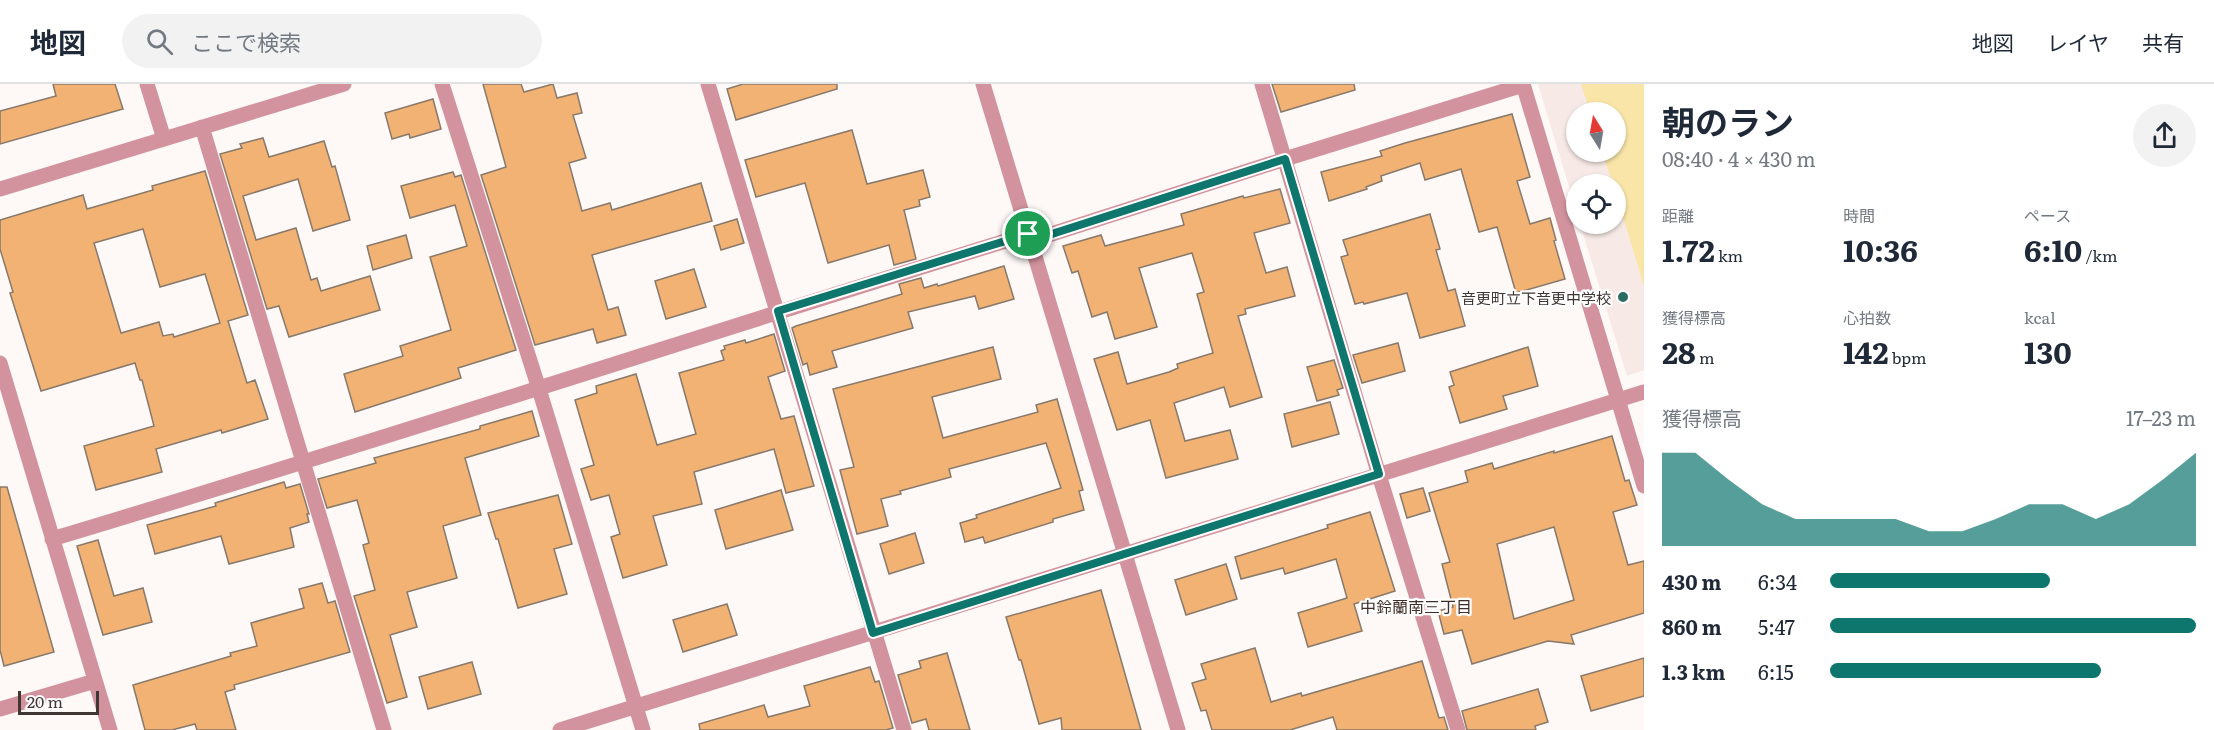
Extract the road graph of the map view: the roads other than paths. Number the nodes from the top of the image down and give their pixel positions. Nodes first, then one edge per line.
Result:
1 (147, 84) edge
2 (344, 84) edge
3 (442, 84) edge
4 (708, 84) edge
5 (983, 84) edge
6 (1262, 84) edge
7 (1523, 85) edge
8 (202, 127) junction
9 (164, 139) junction
10 (1285, 159) junction
11 (0, 189) edge
12 (1029, 238) junction
13 (778, 311) junction
14 (0, 363) edge
15 (539, 389) junction
16 (1644, 392) edge
17 (1617, 400) junction
18 (302, 464) junction
19 (1379, 474) junction
20 (1644, 486) edge
21 (52, 538) junction
22 (1126, 554) junction
23 (873, 633) junction
24 (95, 681) junction
25 (636, 706) junction
26 (0, 709) edge
27 (110, 730) edge
28 (384, 730) edge
29 (560, 730) edge
30 (643, 730) edge
31 (904, 730) edge
32 (1178, 730) edge
33 (1458, 730) edge

1 - 9 street
2 - 8 street
3 - 15 street
4 - 13 street
5 - 12 street
6 - 10 street
7 - 10 street
7 - 17 street
8 - 9 street
8 - 18 street
9 - 11 street
10 - 12 street
10 - 19 street
12 - 13 street
12 - 22 street
13 - 15 street
13 - 23 street
14 - 21 street
15 - 18 street
15 - 25 street
16 - 17 street
17 - 19 street
17 - 20 street
18 - 21 street
18 - 28 street
19 - 22 street
19 - 33 street
21 - 24 street
22 - 23 street
22 - 32 street
23 - 25 street
23 - 31 street
24 - 26 street
24 - 27 street
25 - 29 street
25 - 30 street

